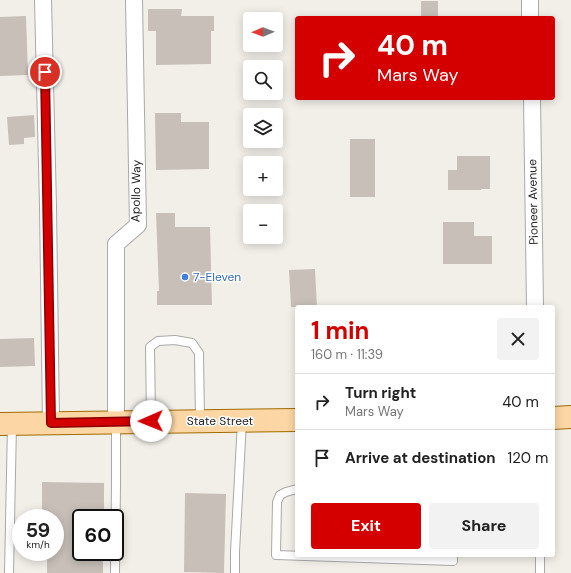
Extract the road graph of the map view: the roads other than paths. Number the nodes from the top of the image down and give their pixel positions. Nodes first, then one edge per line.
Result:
1 (43, 0) edge
2 (134, 0) edge
3 (530, 0) edge
4 (530, 16) edge
5 (532, 100) edge
6 (535, 305) edge
7 (571, 417) edge
8 (555, 418) edge
9 (295, 420) edge
10 (151, 421) junction
11 (200, 421) junction
12 (242, 421) junction
13 (116, 422) junction
14 (51, 423) junction
15 (6, 424) edge
16 (295, 490) edge
17 (295, 555) edge
18 (382, 557) edge
19 (453, 557) edge
20 (540, 557) edge
21 (9, 573) edge
22 (115, 573) edge
23 (235, 573) edge
24 (540, 573) edge

1 - 14 street
2 - 13 street, Apollo Way
3 - 4 street
5 - 6 street, Pioneer Avenue
7 - 8 main road
9 - 12 main road, State Street
10 - 11 main road, State Street
10 - 11 lane
10 - 13 main road, State Street
11 - 12 main road, State Street
12 - 23 lane
13 - 14 main road, State Street
13 - 22 lane
14 - 15 main road, State Street
15 - 21 lane
16 - 17 lane
18 - 19 lane
20 - 24 lane

